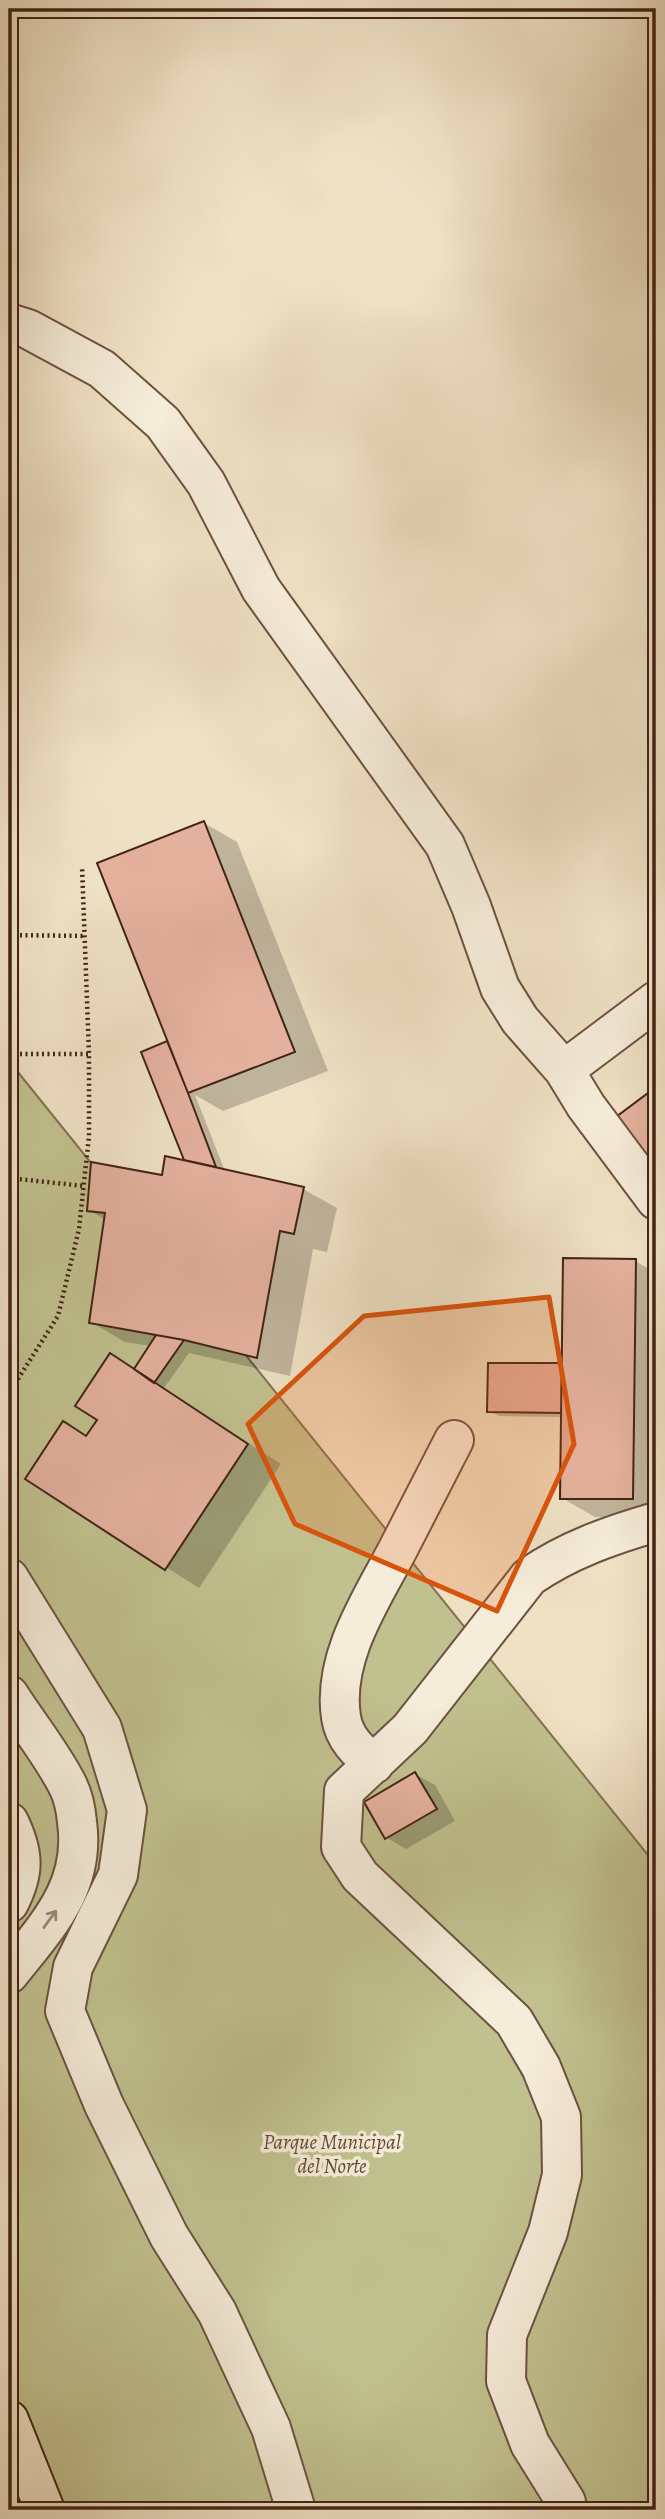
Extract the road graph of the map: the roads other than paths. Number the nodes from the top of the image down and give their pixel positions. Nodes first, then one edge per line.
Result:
1 (9, 323) edge
2 (656, 1001) edge
3 (564, 1070) junction
4 (656, 1200) edge
5 (454, 1440) dead end
6 (656, 1522) edge
7 (9, 1577) edge
8 (9, 1695) edge
9 (374, 1764) junction
10 (9, 1822) edge
11 (9, 1903) edge
12 (9, 1973) edge
13 (9, 2420) edge
14 (45, 2510) edge
15 (296, 2510) edge
16 (567, 2510) edge

1 - 3 lane
2 - 3 lane
3 - 4 lane
5 - 9 lane
6 - 9 lane
7 - 15 lane
12 -> 8 lane
9 - 16 lane
10 - 11 lane
13 - 14 highway

